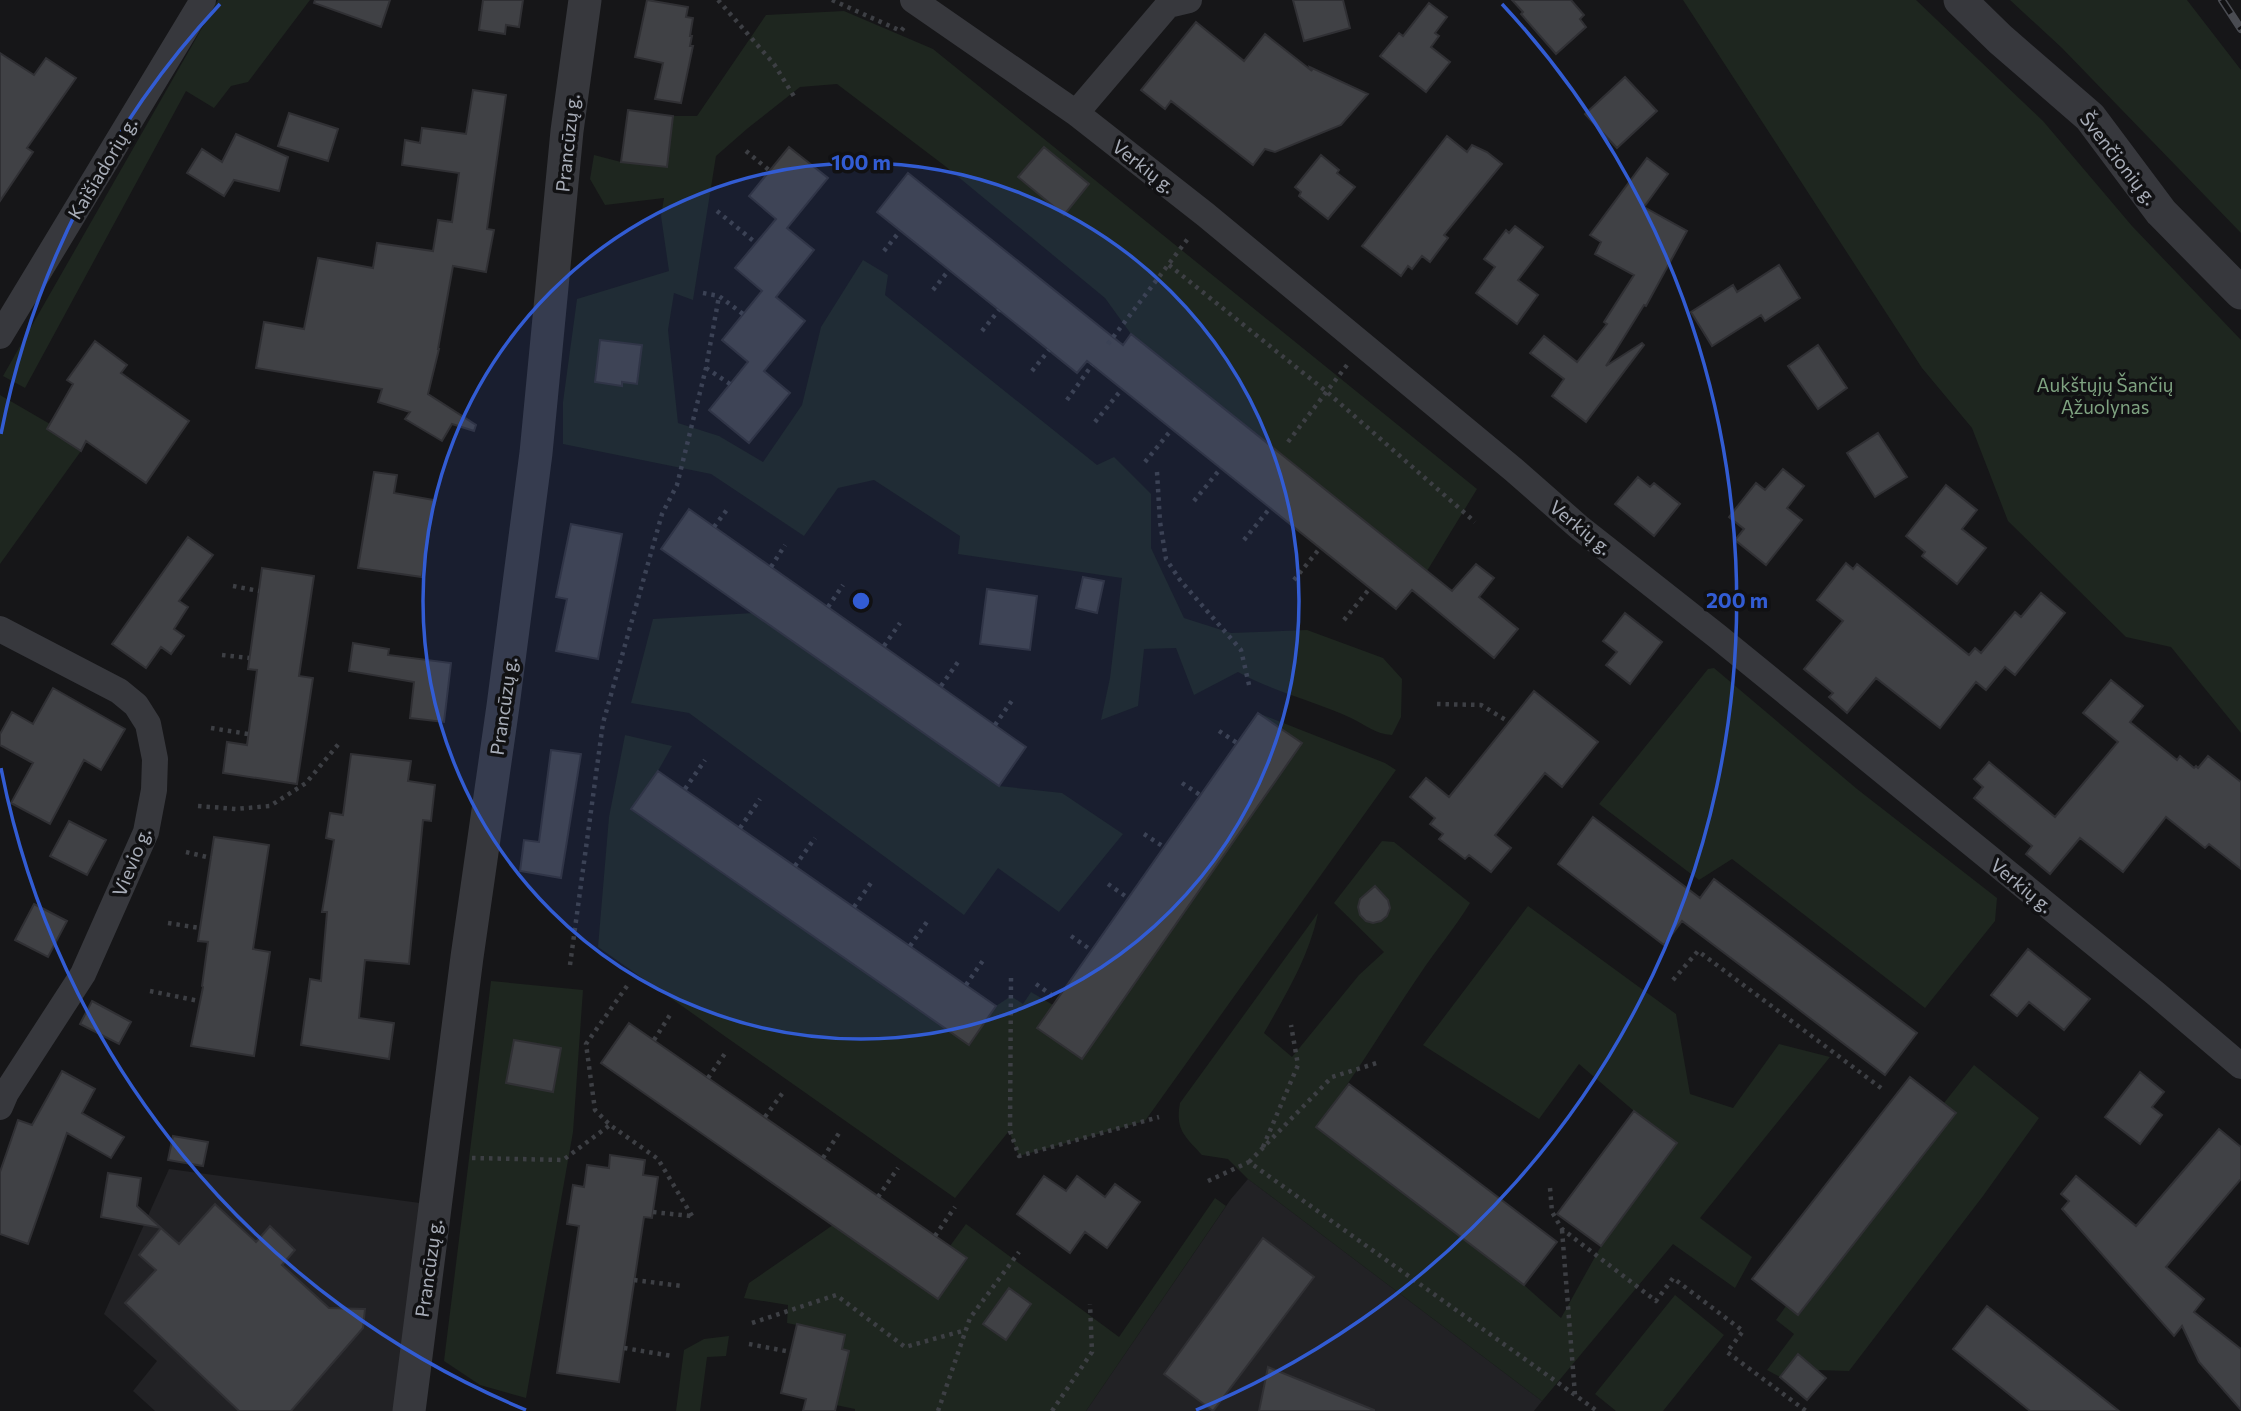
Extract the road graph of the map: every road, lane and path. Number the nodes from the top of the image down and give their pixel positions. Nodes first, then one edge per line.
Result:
1 (203, 0) edge
2 (584, 0) edge
3 (718, 0) edge
4 (832, 0) edge
5 (1189, 0) edge
6 (1960, 0) edge
7 (917, 3) edge
8 (795, 98) dead end
9 (1076, 113) junction
10 (746, 151) dead end
11 (770, 171) dead end
12 (718, 211) dead end
13 (1206, 215) junction
14 (900, 231) dead end
15 (756, 243) dead end
16 (884, 251) dead end
17 (1169, 265) junction
18 (949, 270) dead end
19 (933, 290) dead end
20 (703, 293) dead end
21 (2241, 293) edge
22 (719, 296) junction
23 (999, 310) dead end
24 (743, 314) dead end
25 (982, 331) dead end
26 (0, 336) edge
27 (1108, 344) dead end
28 (1363, 345) junction
29 (1049, 350) dead end
30 (1092, 365) dead end
31 (706, 368) junction
32 (1032, 371) dead end
33 (730, 384) dead end
34 (1122, 389) dead end
35 (1327, 392) junction
36 (1067, 400) dead end
37 (1095, 422) dead end
38 (1172, 429) dead end
39 (1288, 442) dead end
40 (1145, 462) dead end
41 (1221, 468) dead end
42 (1157, 472) dead end
43 (1194, 501) dead end
44 (729, 507) dead end
45 (1270, 508) dead end
46 (1475, 522) dead end
47 (714, 527) dead end
48 (1244, 540) dead end
49 (785, 545) dead end
50 (1320, 548) dead end
51 (771, 567) dead end
52 (1294, 580) dead end
53 (843, 585) dead end
54 (233, 586) dead end
55 (1370, 588) dead end
56 (259, 591) dead end
57 (828, 607) dead end
58 (1344, 620) dead end
59 (900, 623) dead end
60 (0, 629) edge
61 (884, 646) dead end
62 (222, 654) dead end
63 (249, 658) dead end
64 (958, 662) dead end
65 (941, 687) dead end
66 (1250, 689) dead end
67 (1013, 699) dead end
68 (1437, 704) dead end
69 (1509, 722) dead end
70 (995, 725) dead end
71 (211, 727) dead end
72 (1219, 731) dead end
73 (248, 734) dead end
74 (341, 741) dead end
75 (1237, 743) dead end
76 (705, 760) dead end
77 (1182, 783) dead end
78 (685, 789) dead end
79 (1200, 795) dead end
80 (760, 799) dead end
81 (198, 806) dead end
82 (740, 828) dead end
83 (1144, 834) dead end
84 (815, 838) dead end
85 (1164, 847) dead end
86 (187, 852) dead end
87 (211, 858) dead end
88 (795, 866) dead end
89 (873, 880) dead end
90 (1108, 884) dead end
91 (1128, 898) dead end
92 (854, 907) dead end
93 (929, 919) dead end
94 (168, 923) dead end
95 (200, 928) dead end
96 (1071, 936) dead end
97 (910, 946) dead end
98 (1091, 950) dead end
99 (984, 959) dead end
100 (570, 965) dead end
101 (1011, 978) dead end
102 (1673, 980) dead end
103 (1036, 984) dead end
104 (627, 985) dead end
105 (966, 985) dead end
106 (150, 990) dead end
107 (1057, 999) dead end
108 (199, 1001) dead end
109 (670, 1015) dead end
110 (1291, 1024) dead end
111 (654, 1040) dead end
112 (726, 1052) dead end
113 (1380, 1062) dead end
114 (2241, 1066) edge
115 (708, 1078) dead end
116 (783, 1091) dead end
117 (1885, 1091) dead end
118 (0, 1107) edge
119 (765, 1117) dead end
120 (1158, 1117) dead end
121 (610, 1125) junction
122 (841, 1130) dead end
123 (1262, 1151) junction
124 (443, 1158) junction
125 (822, 1158) dead end
126 (1250, 1162) junction
127 (898, 1168) dead end
128 (1208, 1181) dead end
129 (1550, 1188) dead end
130 (878, 1197) dead end
131 (955, 1207) dead end
132 (653, 1212) dead end
133 (1562, 1229) junction
134 (935, 1236) dead end
135 (1019, 1252) dead end
136 (634, 1280) dead end
137 (682, 1286) dead end
138 (1090, 1304) dead end
139 (752, 1324) dead end
140 (966, 1330) junction
141 (749, 1344) dead end
142 (624, 1348) dead end
143 (791, 1352) dead end
144 (672, 1356) dead end
145 (1575, 1395) junction
146 (409, 1411) edge
147 (938, 1411) edge
148 (1052, 1411) edge
149 (1597, 1411) edge
150 (1806, 1411) edge

1 - 26 street, Kaišiadorių g.
2 - 124 street, Prancūzų g.
3 - 8 path
4 - 7 path
5 - 9 street
6 - 21 street, Švenčionių g.
7 - 9 street, Verkių g.
9 - 13 street, Verkių g.
10 - 11 path
12 - 15 path
13 - 17 path
13 - 28 street, Verkių g.
14 - 16 path
17 - 27 path
17 - 35 path
18 - 19 path
20 - 22 path
22 - 24 path
22 - 31 path
23 - 25 path
28 - 35 path
28 - 114 street, Verkių g.
29 - 32 path
30 - 36 path
31 - 33 path
31 - 100 path
34 - 37 path
35 - 39 path
35 - 46 path
38 - 40 path
41 - 43 path
42 - 66 path
44 - 47 path
45 - 48 path
49 - 51 path
50 - 52 path
53 - 57 path
54 - 56 path
55 - 58 path
59 - 61 path
60 - 118 street, Vievio g.
62 - 63 path
64 - 65 path
67 - 70 path
68 - 69 path
71 - 73 path
72 - 75 path
74 - 81 path
76 - 78 path
77 - 79 path
80 - 82 path
83 - 85 path
84 - 88 path
86 - 87 path
89 - 92 path
90 - 91 path
93 - 97 path
94 - 95 path
96 - 98 path
99 - 105 path
101 - 120 path
102 - 117 path
103 - 107 path
104 - 121 path
106 - 108 path
109 - 111 path
110 - 123 path
112 - 115 path
113 - 123 path
116 - 119 path
121 - 124 path
121 - 132 path
122 - 125 path
123 - 126 path
124 - 146 street, Prancūzų g.
126 - 128 path
126 - 145 path
127 - 130 path
129 - 133 path
131 - 134 path
133 - 145 path
133 - 150 path
135 - 140 path
136 - 137 path
138 - 148 path
139 - 140 path
140 - 147 path
141 - 143 path
142 - 144 path
145 - 149 path

